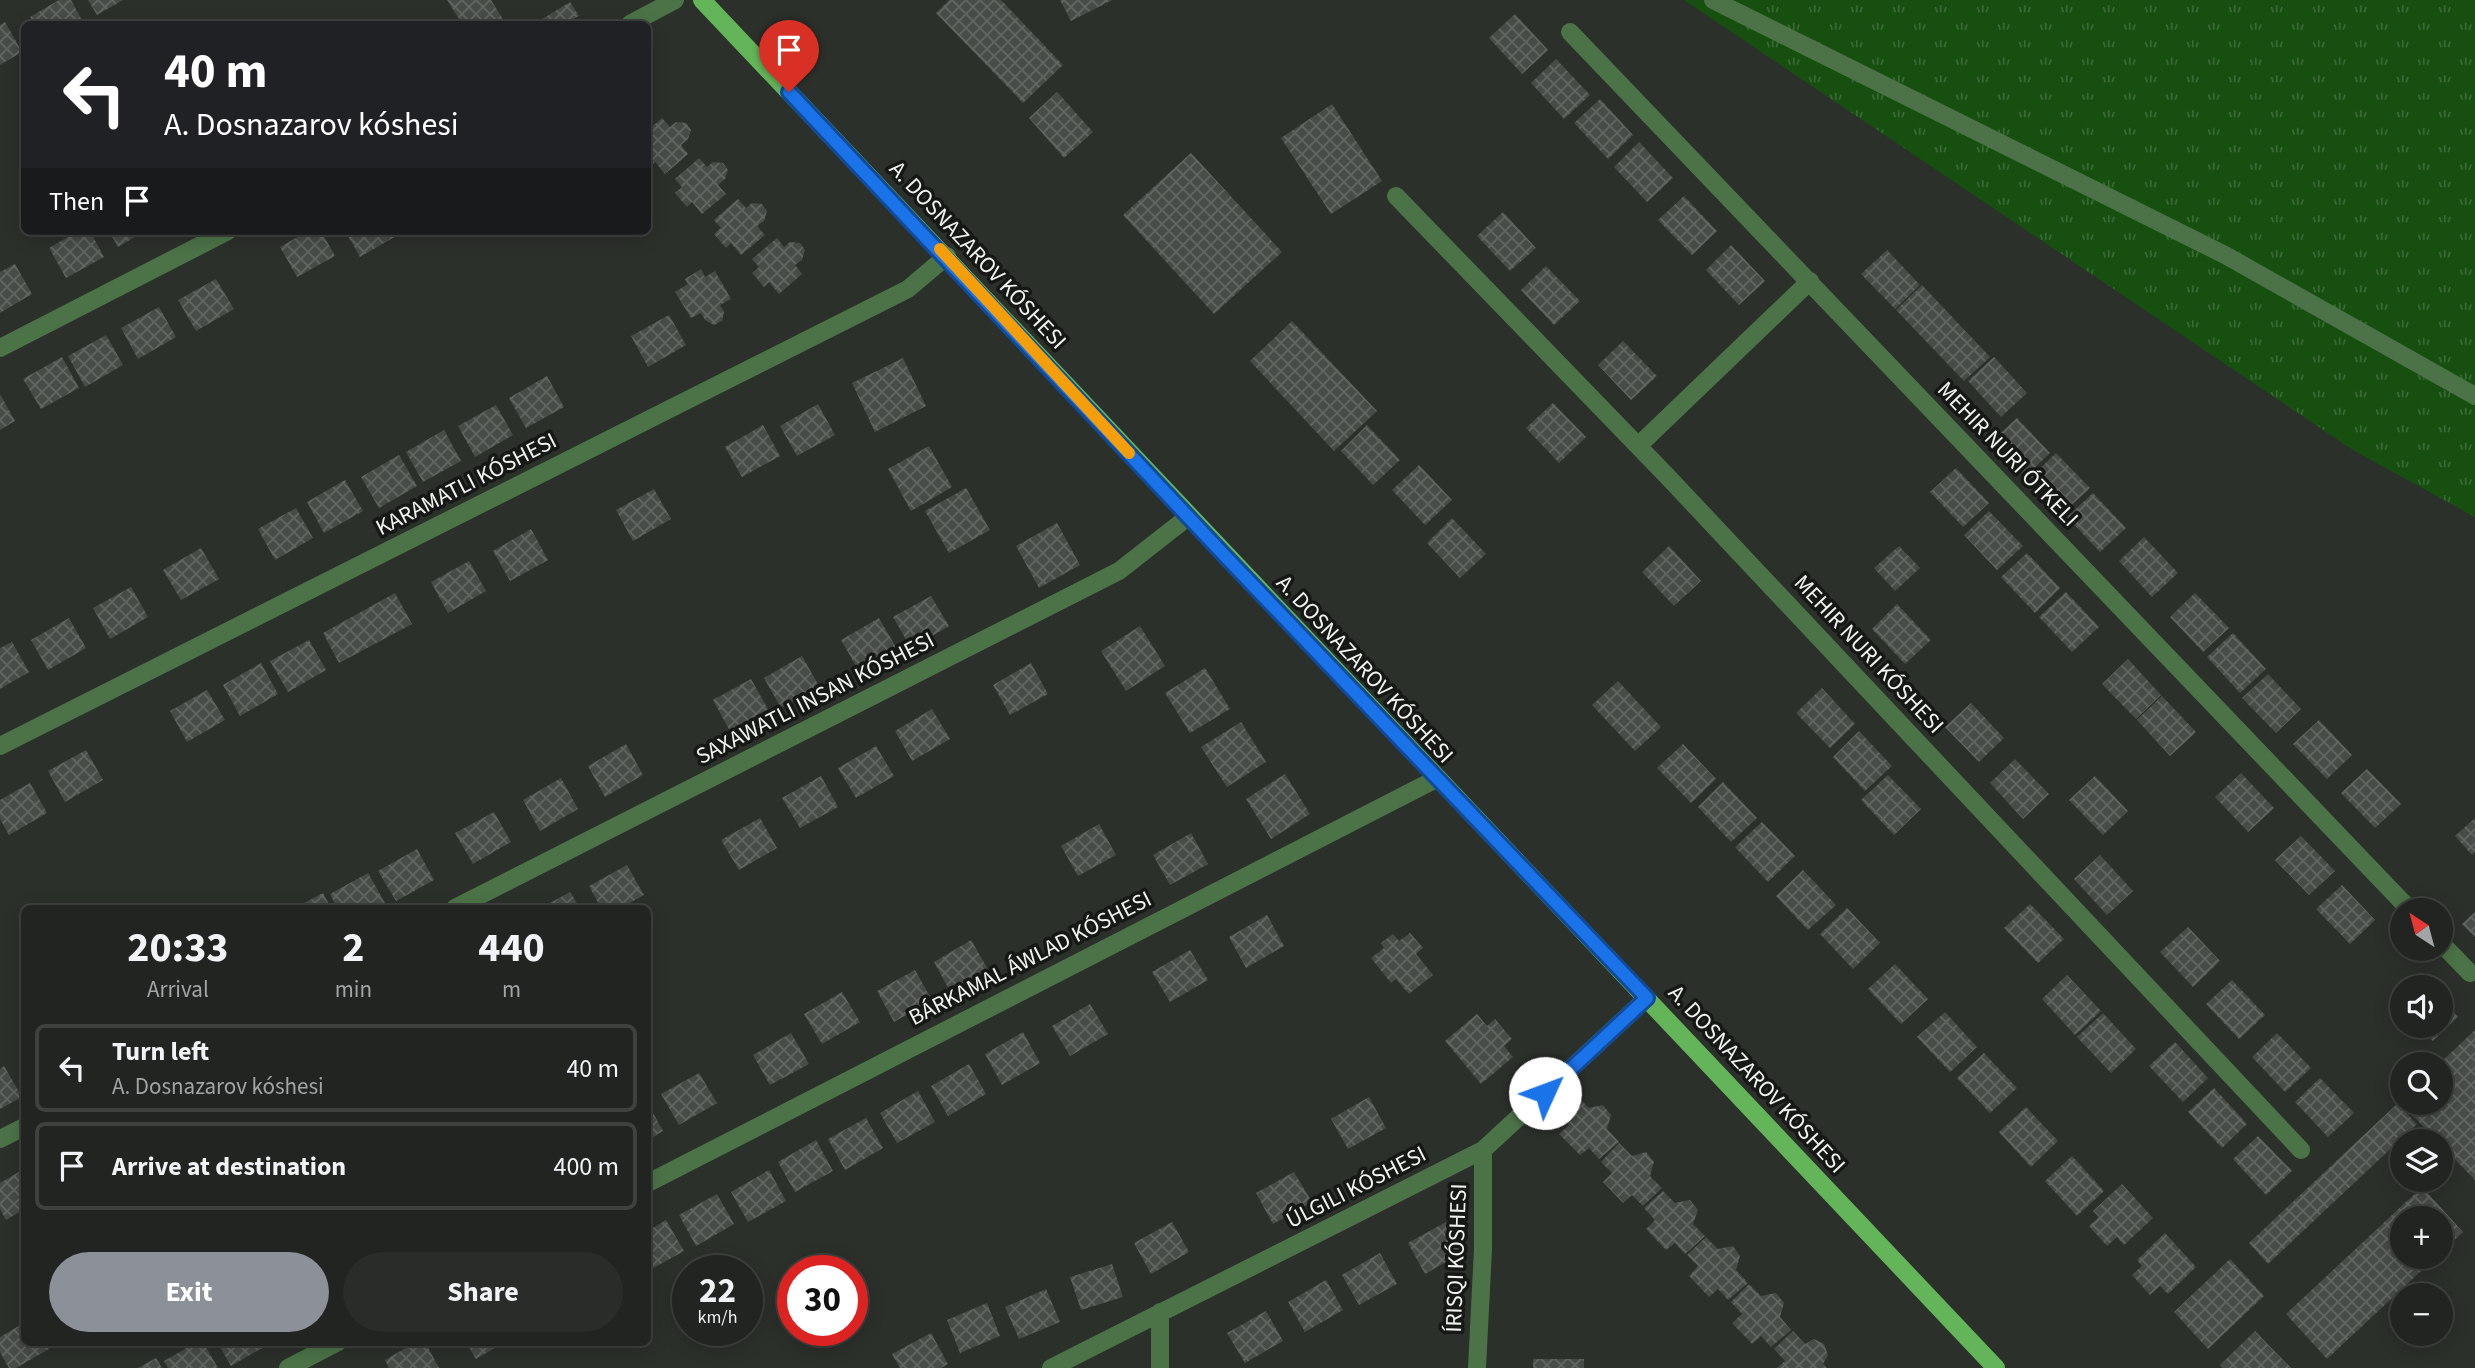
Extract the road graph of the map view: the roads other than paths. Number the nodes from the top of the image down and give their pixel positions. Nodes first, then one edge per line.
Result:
1 (675, 0) edge
2 (702, 0) edge
3 (1713, 0) edge
4 (636, 21) edge
5 (1570, 32) dead end
6 (1396, 196) dead end
7 (220, 235) edge
8 (947, 256) junction
9 (1810, 281) junction
10 (0, 348) edge
11 (2475, 397) edge
12 (1638, 446) junction
13 (1188, 517) junction
14 (0, 746) edge
15 (1436, 779) junction
16 (2399, 898) edge
17 (461, 905) edge
18 (2454, 956) edge
19 (2470, 973) dead end
20 (1647, 998) junction
21 (21, 1128) edge
22 (0, 1139) edge
23 (1483, 1150) junction
24 (2301, 1150) dead end
25 (651, 1181) edge
26 (1160, 1312) junction
27 (330, 1346) edge
28 (288, 1368) edge
29 (1052, 1368) edge
30 (1160, 1368) edge
31 (1477, 1368) edge
32 (1996, 1368) edge

1 - 4 street
2 - 8 main road, A. DOSNAZAROV KÓSHESI
3 - 11 street
5 - 9 street
6 - 12 street
7 - 10 street
8 - 13 main road, A. DOSNAZAROV KÓSHESI
8 - 14 street
9 - 12 street
9 - 16 street
12 - 24 street
13 - 15 main road, A. DOSNAZAROV KÓSHESI
13 - 17 street
15 - 20 main road, A. DOSNAZAROV KÓSHESI
15 - 25 street, BÁRKAMAL ÁWLAD KÓSHESI
18 - 19 street
20 - 23 street, ÚLGILI KÓSHESI
20 - 32 main road, A. DOSNAZAROV KÓSHESI
21 - 22 street
23 - 26 street, ÚLGILI KÓSHESI
23 - 31 street
26 - 29 street, ÚLGILI KÓSHESI
26 - 30 street
27 - 28 street

